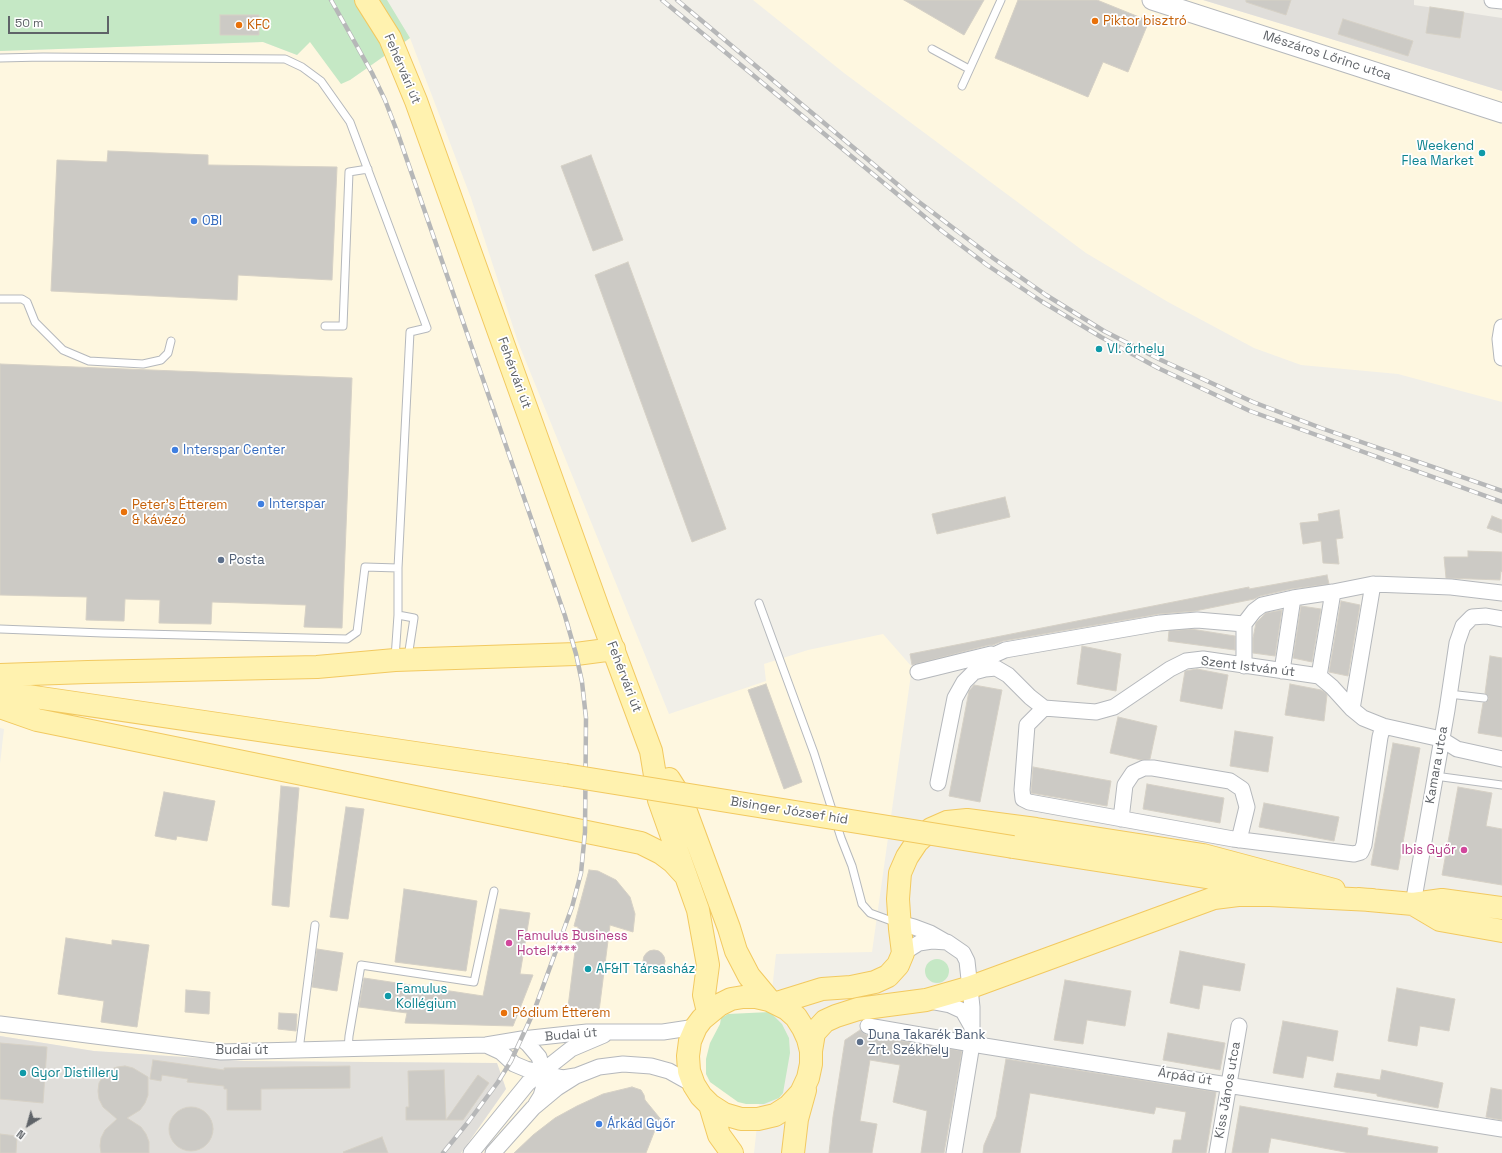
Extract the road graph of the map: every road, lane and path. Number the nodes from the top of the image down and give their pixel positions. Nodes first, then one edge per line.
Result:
1 (366, 0) edge
2 (1000, 0) edge
3 (1152, 0) edge
4 (1492, 0) edge
5 (1502, 2) edge
6 (932, 49) dead end
7 (0, 58) edge
8 (969, 68) junction
9 (962, 86) dead end
10 (1502, 113) edge
11 (368, 169) junction
12 (0, 299) edge
13 (326, 326) dead end
14 (1502, 327) edge
15 (171, 341) dead end
16 (1502, 358) edge
17 (398, 568) junction
18 (1373, 584) junction
19 (1333, 592) junction
20 (1502, 593) edge
21 (1293, 598) junction
22 (759, 602) dead end
23 (398, 615) junction
24 (1502, 619) edge
25 (1244, 624) junction
26 (0, 629) edge
27 (614, 649) junction
28 (1005, 650) junction
29 (401, 660) junction
30 (1244, 666) junction
31 (1282, 671) junction
32 (918, 672) dead end
33 (974, 672) junction
34 (0, 675) edge
35 (1319, 676) junction
36 (0, 692) edge
37 (1449, 694) junction
38 (1484, 698) dead end
39 (0, 708) edge
40 (1044, 708) junction
41 (1352, 709) junction
42 (1383, 726) junction
43 (1441, 739) junction
44 (651, 751) junction
45 (1502, 759) edge
46 (1434, 776) junction
47 (938, 783) dead end
48 (1502, 785) edge
49 (1121, 819) junction
50 (1239, 840) junction
51 (686, 876) junction
52 (494, 891) dead end
53 (1372, 900) junction
54 (1413, 904) junction
55 (1502, 908) edge
56 (899, 923) junction
57 (315, 925) dead end
58 (1502, 931) edge
59 (947, 942) junction
60 (903, 953) junction
61 (971, 987) junction
62 (926, 1000) junction
63 (773, 1001) junction
64 (702, 1020) junction
65 (0, 1024) edge
66 (868, 1026) dead end
67 (1239, 1026) dead end
68 (972, 1028) junction
69 (608, 1033) junction
70 (522, 1039) junction
71 (972, 1044) junction
72 (486, 1045) junction
73 (348, 1049) junction
74 (299, 1050) junction
75 (811, 1051) junction
76 (514, 1064) junction
77 (540, 1072) junction
78 (576, 1076) junction
79 (808, 1078) junction
80 (1229, 1084) junction
81 (694, 1085) junction
82 (517, 1096) junction
83 (710, 1105) junction
84 (533, 1108) junction
85 (1502, 1129) edge
86 (471, 1153) edge
87 (493, 1153) edge
88 (732, 1153) edge
89 (793, 1153) edge
90 (954, 1153) edge
91 (1217, 1153) edge

1 - 27 main road, Fehérvári út
2 - 8 lane
3 - 10 street, Mészáros Lőrinc utca
4 - 5 street
6 - 8 lane
7 - 11 lane
8 - 9 lane
11 - 13 lane
11 - 17 lane
12 - 15 lane
14 - 16 street
17 - 23 lane
17 - 26 lane
18 - 19 street
18 - 20 street
18 - 41 street
19 - 21 street
19 - 35 street
21 - 25 street
21 - 31 street
22 - 56 lane
23 - 29 lane
23 - 29 lane
24 - 37 street, Kamara utca
25 - 28 street
25 - 30 street
27 - 29 main road
27 - 44 main road, Fehérvári út
28 - 32 street
28 - 33 street
29 - 34 main road
30 - 31 street, Szent István út
30 - 40 street, Szent István út
31 - 35 street, Szent István út
33 - 40 street
33 - 47 street
35 - 41 street
36 - 53 main road, Bisinger József híd, bridge
37 - 38 lane
37 - 43 street, Kamara utca
39 - 51 main road
40 - 49 street
41 - 42 street
42 - 43 street
42 - 50 street
43 - 45 street
43 - 46 street, Kamara utca
44 - 51 main road, Fehérvári út
44 - 63 main road, Fehérvári út
46 - 48 lane
46 - 54 street, Kamara utca
49 - 50 street
49 - 50 street
51 - 64 main road, Fehérvári út
52 - 73 lane
53 - 54 main road
53 - 56 main road
53 - 61 main road
54 - 55 main road
54 - 58 main road
56 - 59 street
56 - 60 main road
57 - 74 lane
59 - 60 street
59 - 61 street
60 - 63 main road
61 - 62 main road
61 - 68 street
62 - 68 street
62 - 75 main road
63 - 64 main road
63 - 75 main road
64 - 69 street, Budai út
64 - 81 main road
65 - 74 street, Budai út
66 - 71 street, Árpád út
67 - 80 street, Kiss János utca
68 - 71 street
69 - 70 street, Budai út
69 - 77 street, Budai út
70 - 72 street, Budai út
70 - 77 street
71 - 80 street, Árpád út
71 - 90 street
72 - 73 street, Budai út
72 - 76 street, Budai út
73 - 74 street, Budai út
75 - 79 main road
76 - 77 street, Budai út
76 - 82 street
77 - 78 street
77 - 82 street
77 - 84 street
78 - 81 street
78 - 84 street
79 - 83 main road
79 - 89 main road
80 - 85 street, Árpád út
80 - 91 street, Kiss János utca
81 - 83 main road
82 - 86 street
83 - 88 main road
84 - 87 street

